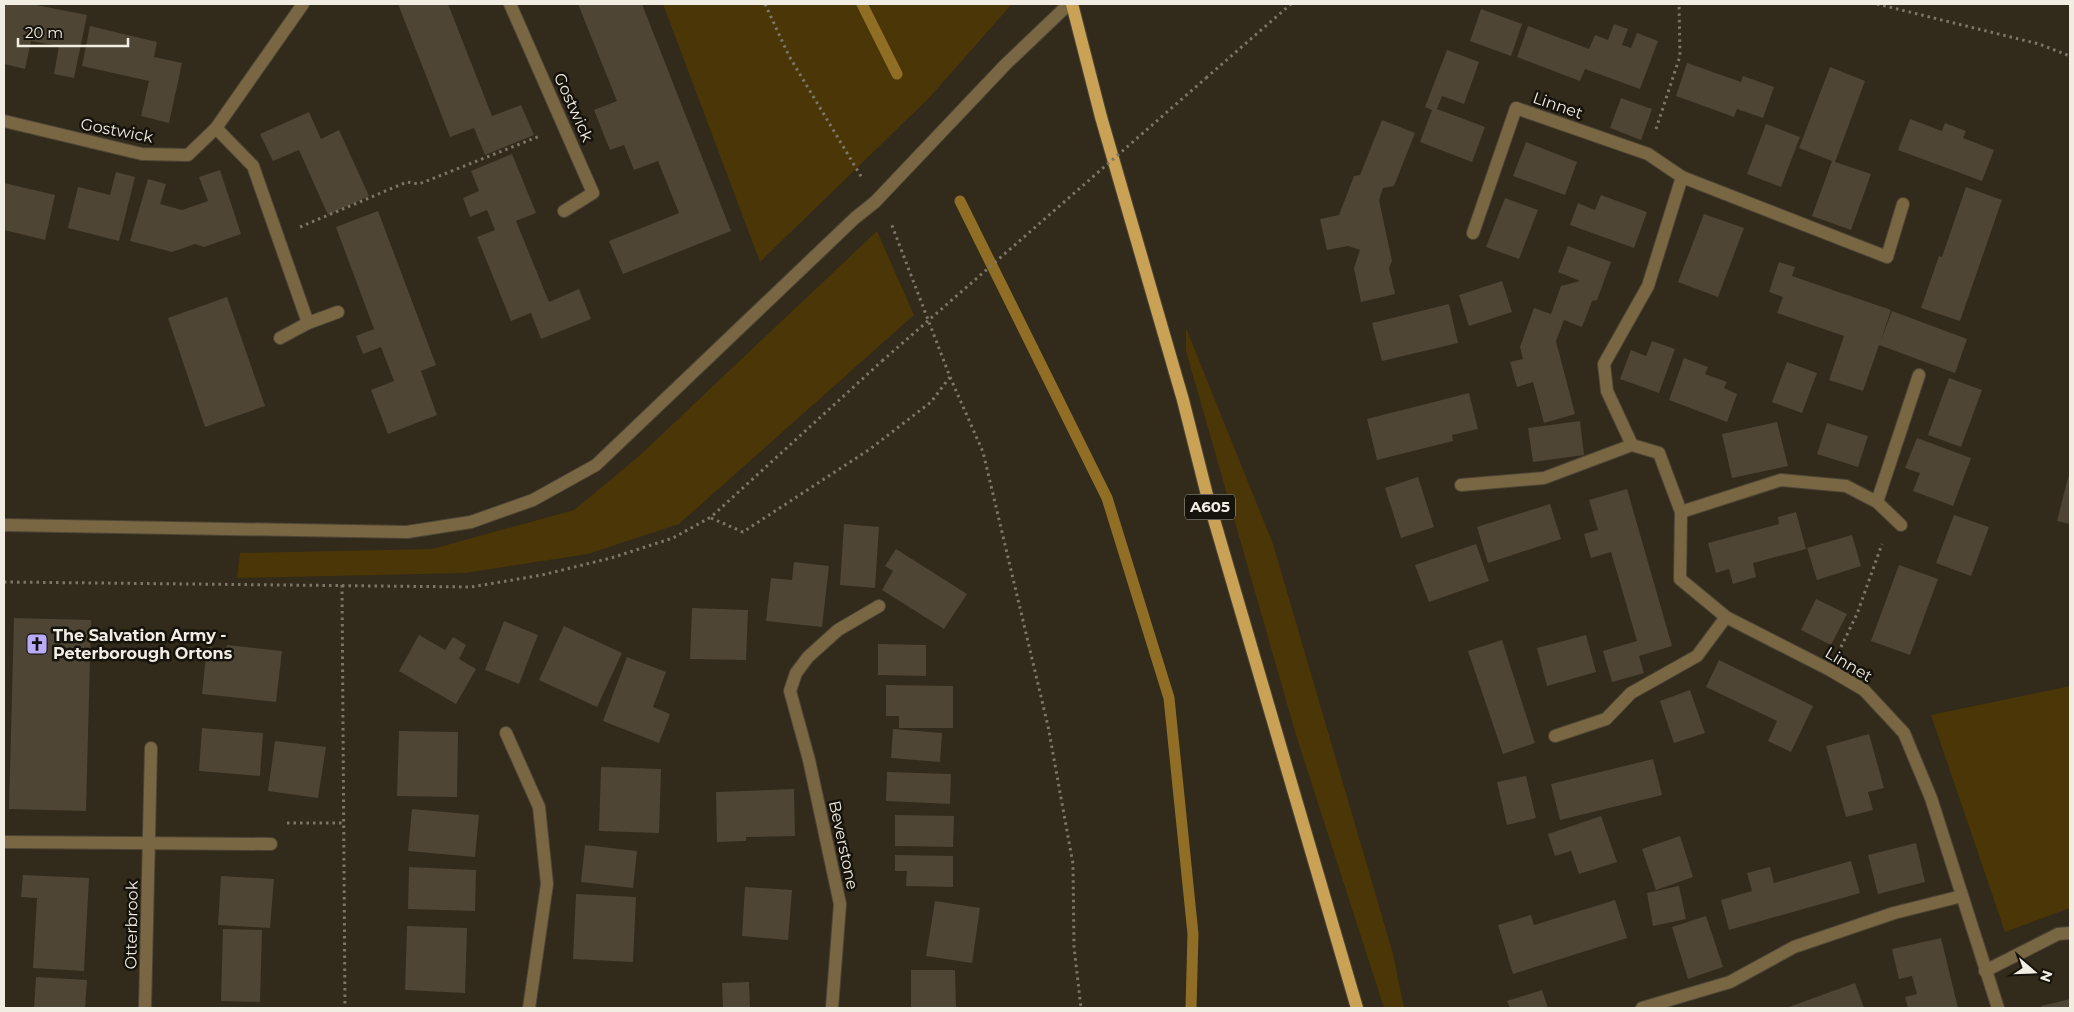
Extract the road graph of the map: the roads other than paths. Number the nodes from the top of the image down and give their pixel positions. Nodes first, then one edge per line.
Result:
1 (303, 4) edge
2 (510, 4) edge
3 (1070, 4) edge
4 (4, 121) edge
5 (216, 128) junction
6 (1682, 177) junction
7 (1903, 204) dead end
8 (564, 211) dead end
9 (1473, 233) dead end
10 (338, 312) dead end
11 (308, 323) junction
12 (280, 338) dead end
13 (1919, 375) dead end
14 (1632, 445) junction
15 (1461, 485) dead end
16 (1877, 502) junction
17 (1681, 512) junction
18 (1896, 521) road end
19 (4, 525) edge
20 (879, 606) dead end
21 (1726, 618) junction
22 (506, 733) dead end
23 (1554, 736) dead end
24 (151, 748) dead end
25 (4, 842) edge
26 (149, 844) junction
27 (271, 844) road end
28 (1962, 896) junction
29 (2070, 933) edge
30 (1985, 971) junction
31 (145, 1008) edge
32 (529, 1008) edge
33 (832, 1008) edge
34 (1357, 1008) edge
35 (1642, 1008) edge
36 (1998, 1008) edge

1 - 5 street, Gostwick
2 - 8 street, Gostwick
3 - 19 street
3 - 34 main road, A605
4 - 5 street, Gostwick
5 - 11 street
6 - 7 street, Linnet
6 - 9 street, Linnet
6 - 14 street
10 - 11 street
11 - 12 street
13 - 16 street
14 - 15 street
14 - 17 street, Linnet
16 - 17 street
16 - 18 street
17 - 21 street, Linnet
20 - 33 street, Beverstone
21 - 23 street
21 - 28 street, Linnet
22 - 32 street
24 - 26 street, Otterbrook
25 - 26 street
26 - 27 street
26 - 31 street, Otterbrook
28 - 30 street, Linnet
28 - 35 street
29 - 30 street
30 - 36 street, Linnet

